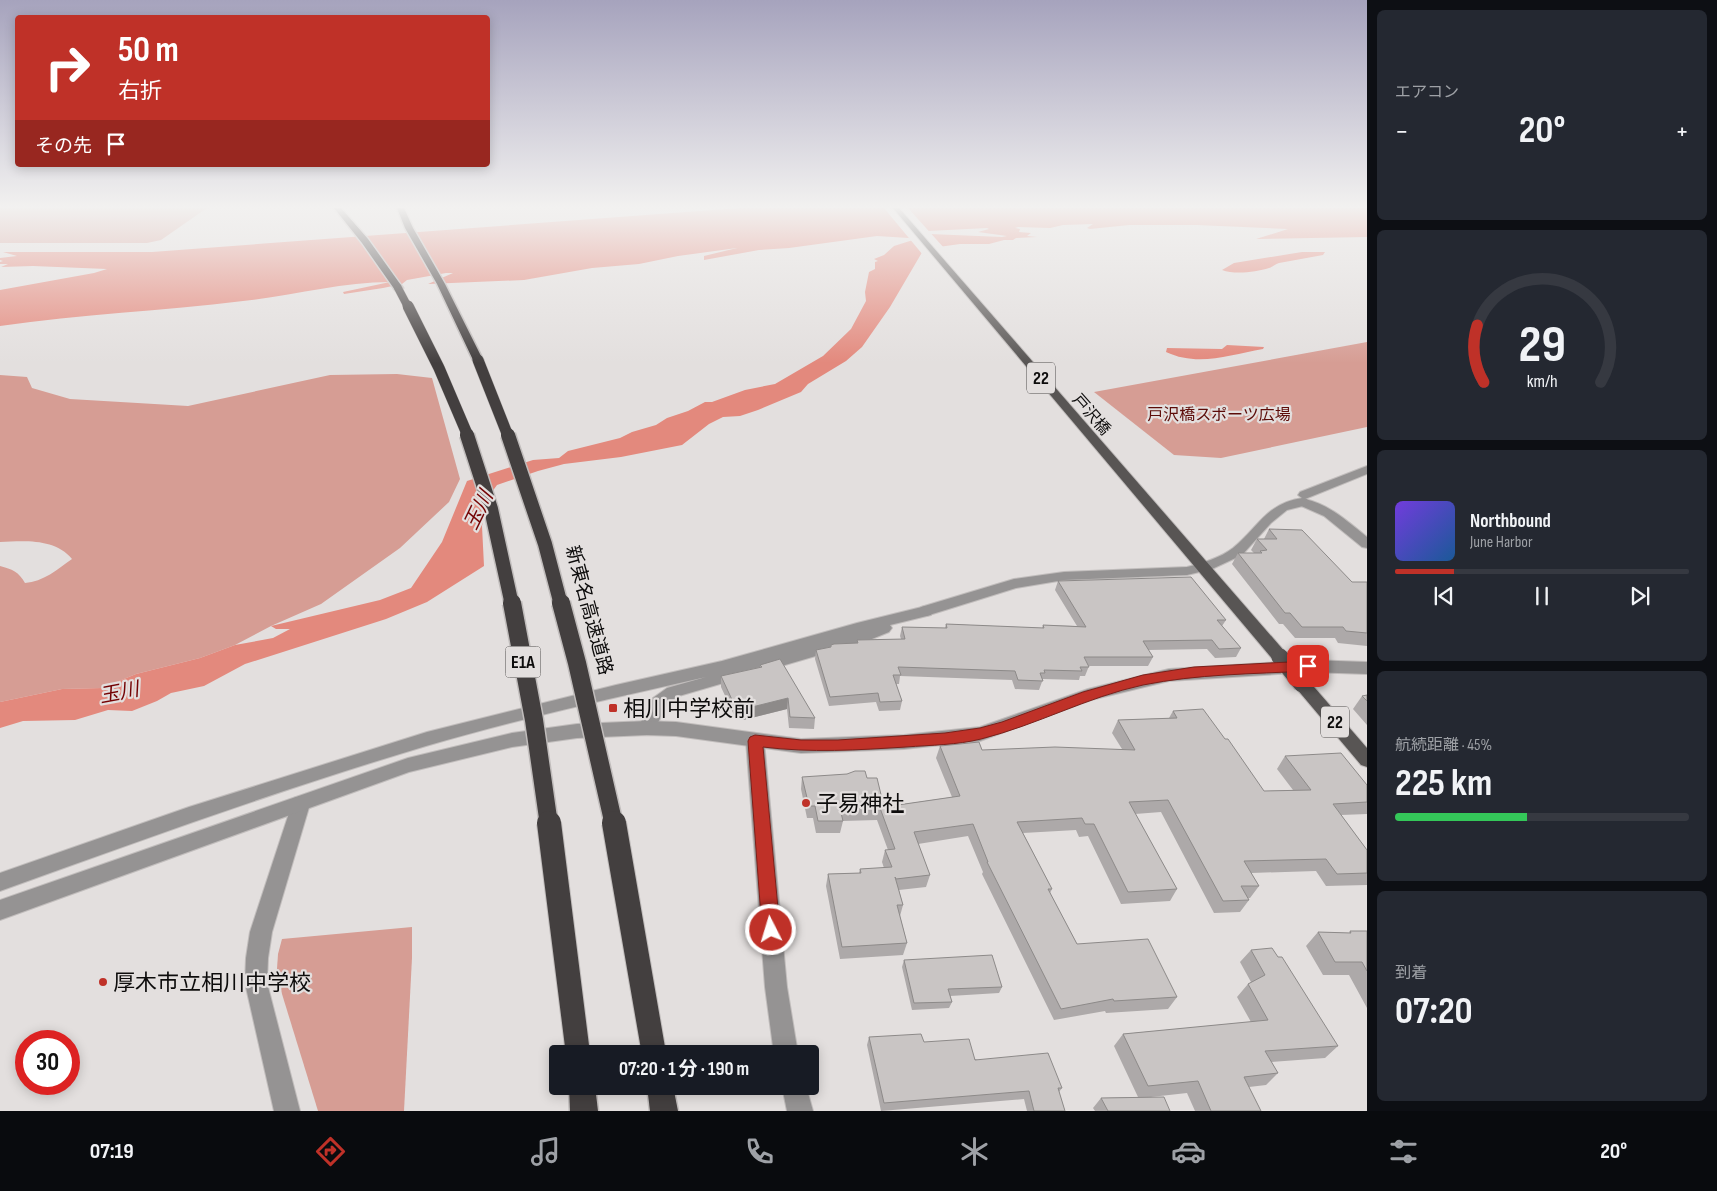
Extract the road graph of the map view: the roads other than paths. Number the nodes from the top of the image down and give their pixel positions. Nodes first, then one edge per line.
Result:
1 (378, 260) edge
2 (427, 260) edge
3 (940, 260) edge
4 (1367, 470) edge
5 (1303, 498) junction
6 (1367, 544) edge
7 (1204, 568) junction
8 (926, 611) junction
9 (1367, 668) edge
10 (647, 728) junction
11 (755, 741) junction
12 (1367, 760) edge
13 (301, 804) junction
14 (0, 882) edge
15 (0, 910) edge
16 (577, 1045) edge
17 (652, 1045) edge
18 (785, 1045) edge
19 (583, 1095) edge
20 (661, 1095) edge
21 (796, 1095) edge
22 (287, 1111) edge
23 (584, 1111) edge
24 (664, 1111) edge
25 (800, 1111) edge

1 - 16 highway, E1A, bridge
2 - 17 highway, 新東名高速道路, bridge
3 - 7 main road, 戸沢橋 / 22
4 - 5 street
5 - 6 street
5 - 7 street
7 - 8 street
7 - 12 main road, 22, bridge
8 - 10 street
8 - 14 street
9 - 11 street
10 - 11 street
10 - 13 street
11 - 18 street
13 - 15 street
13 - 22 street
19 - 23 highway
20 - 24 highway
21 - 25 street

